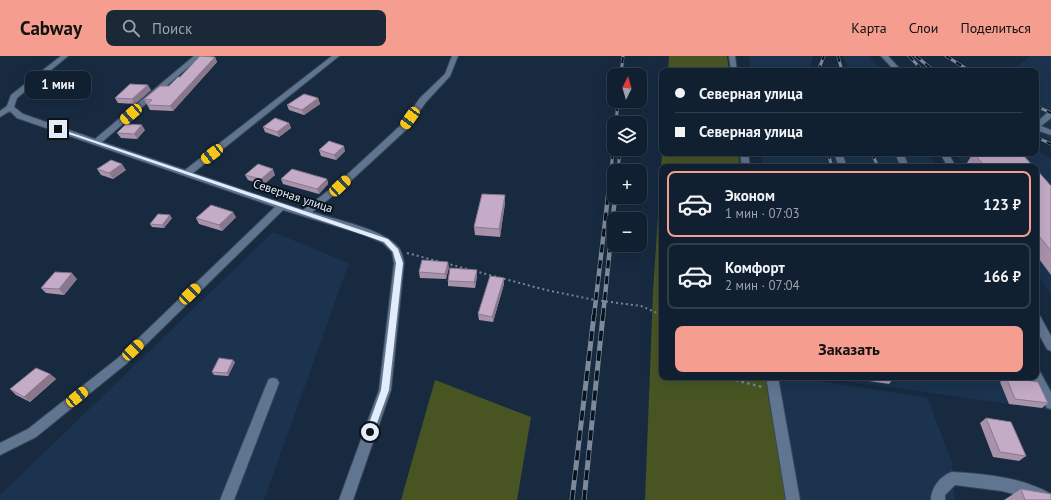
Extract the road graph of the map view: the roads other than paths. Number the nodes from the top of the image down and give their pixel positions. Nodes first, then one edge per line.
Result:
1 (64, 56) edge
2 (198, 56) edge
3 (336, 56) edge
4 (455, 56) edge
5 (732, 56) edge
6 (884, 56) edge
7 (734, 68) edge
8 (896, 68) edge
9 (10, 107) junction
10 (1051, 114) edge
11 (0, 115) edge
12 (1039, 124) edge
13 (1039, 128) edge
14 (1051, 133) edge
15 (97, 142) junction
16 (187, 173) junction
17 (281, 206) junction
18 (306, 212) junction
19 (1039, 324) edge
20 (1051, 346) edge
21 (772, 380) edge
22 (1039, 380) edge
23 (273, 383) dead end
24 (1051, 404) edge
25 (0, 449) edge
26 (227, 500) edge
27 (346, 500) edge
28 (792, 500) edge
29 (938, 500) edge
30 (1049, 500) edge

1 - 9 street
2 - 15 street
3 - 16 street
4 - 18 street
5 - 7 street
6 - 8 street
9 - 11 street
9 - 15 street, Северная улица
10 - 12 street
13 - 14 street
15 - 16 street, Северная улица
16 - 17 street, Северная улица
17 - 18 street, Северная улица
17 - 25 street
18 - 27 street, Северная улица
19 - 20 street
21 - 28 street
22 - 24 street
23 - 26 street
29 - 30 street

